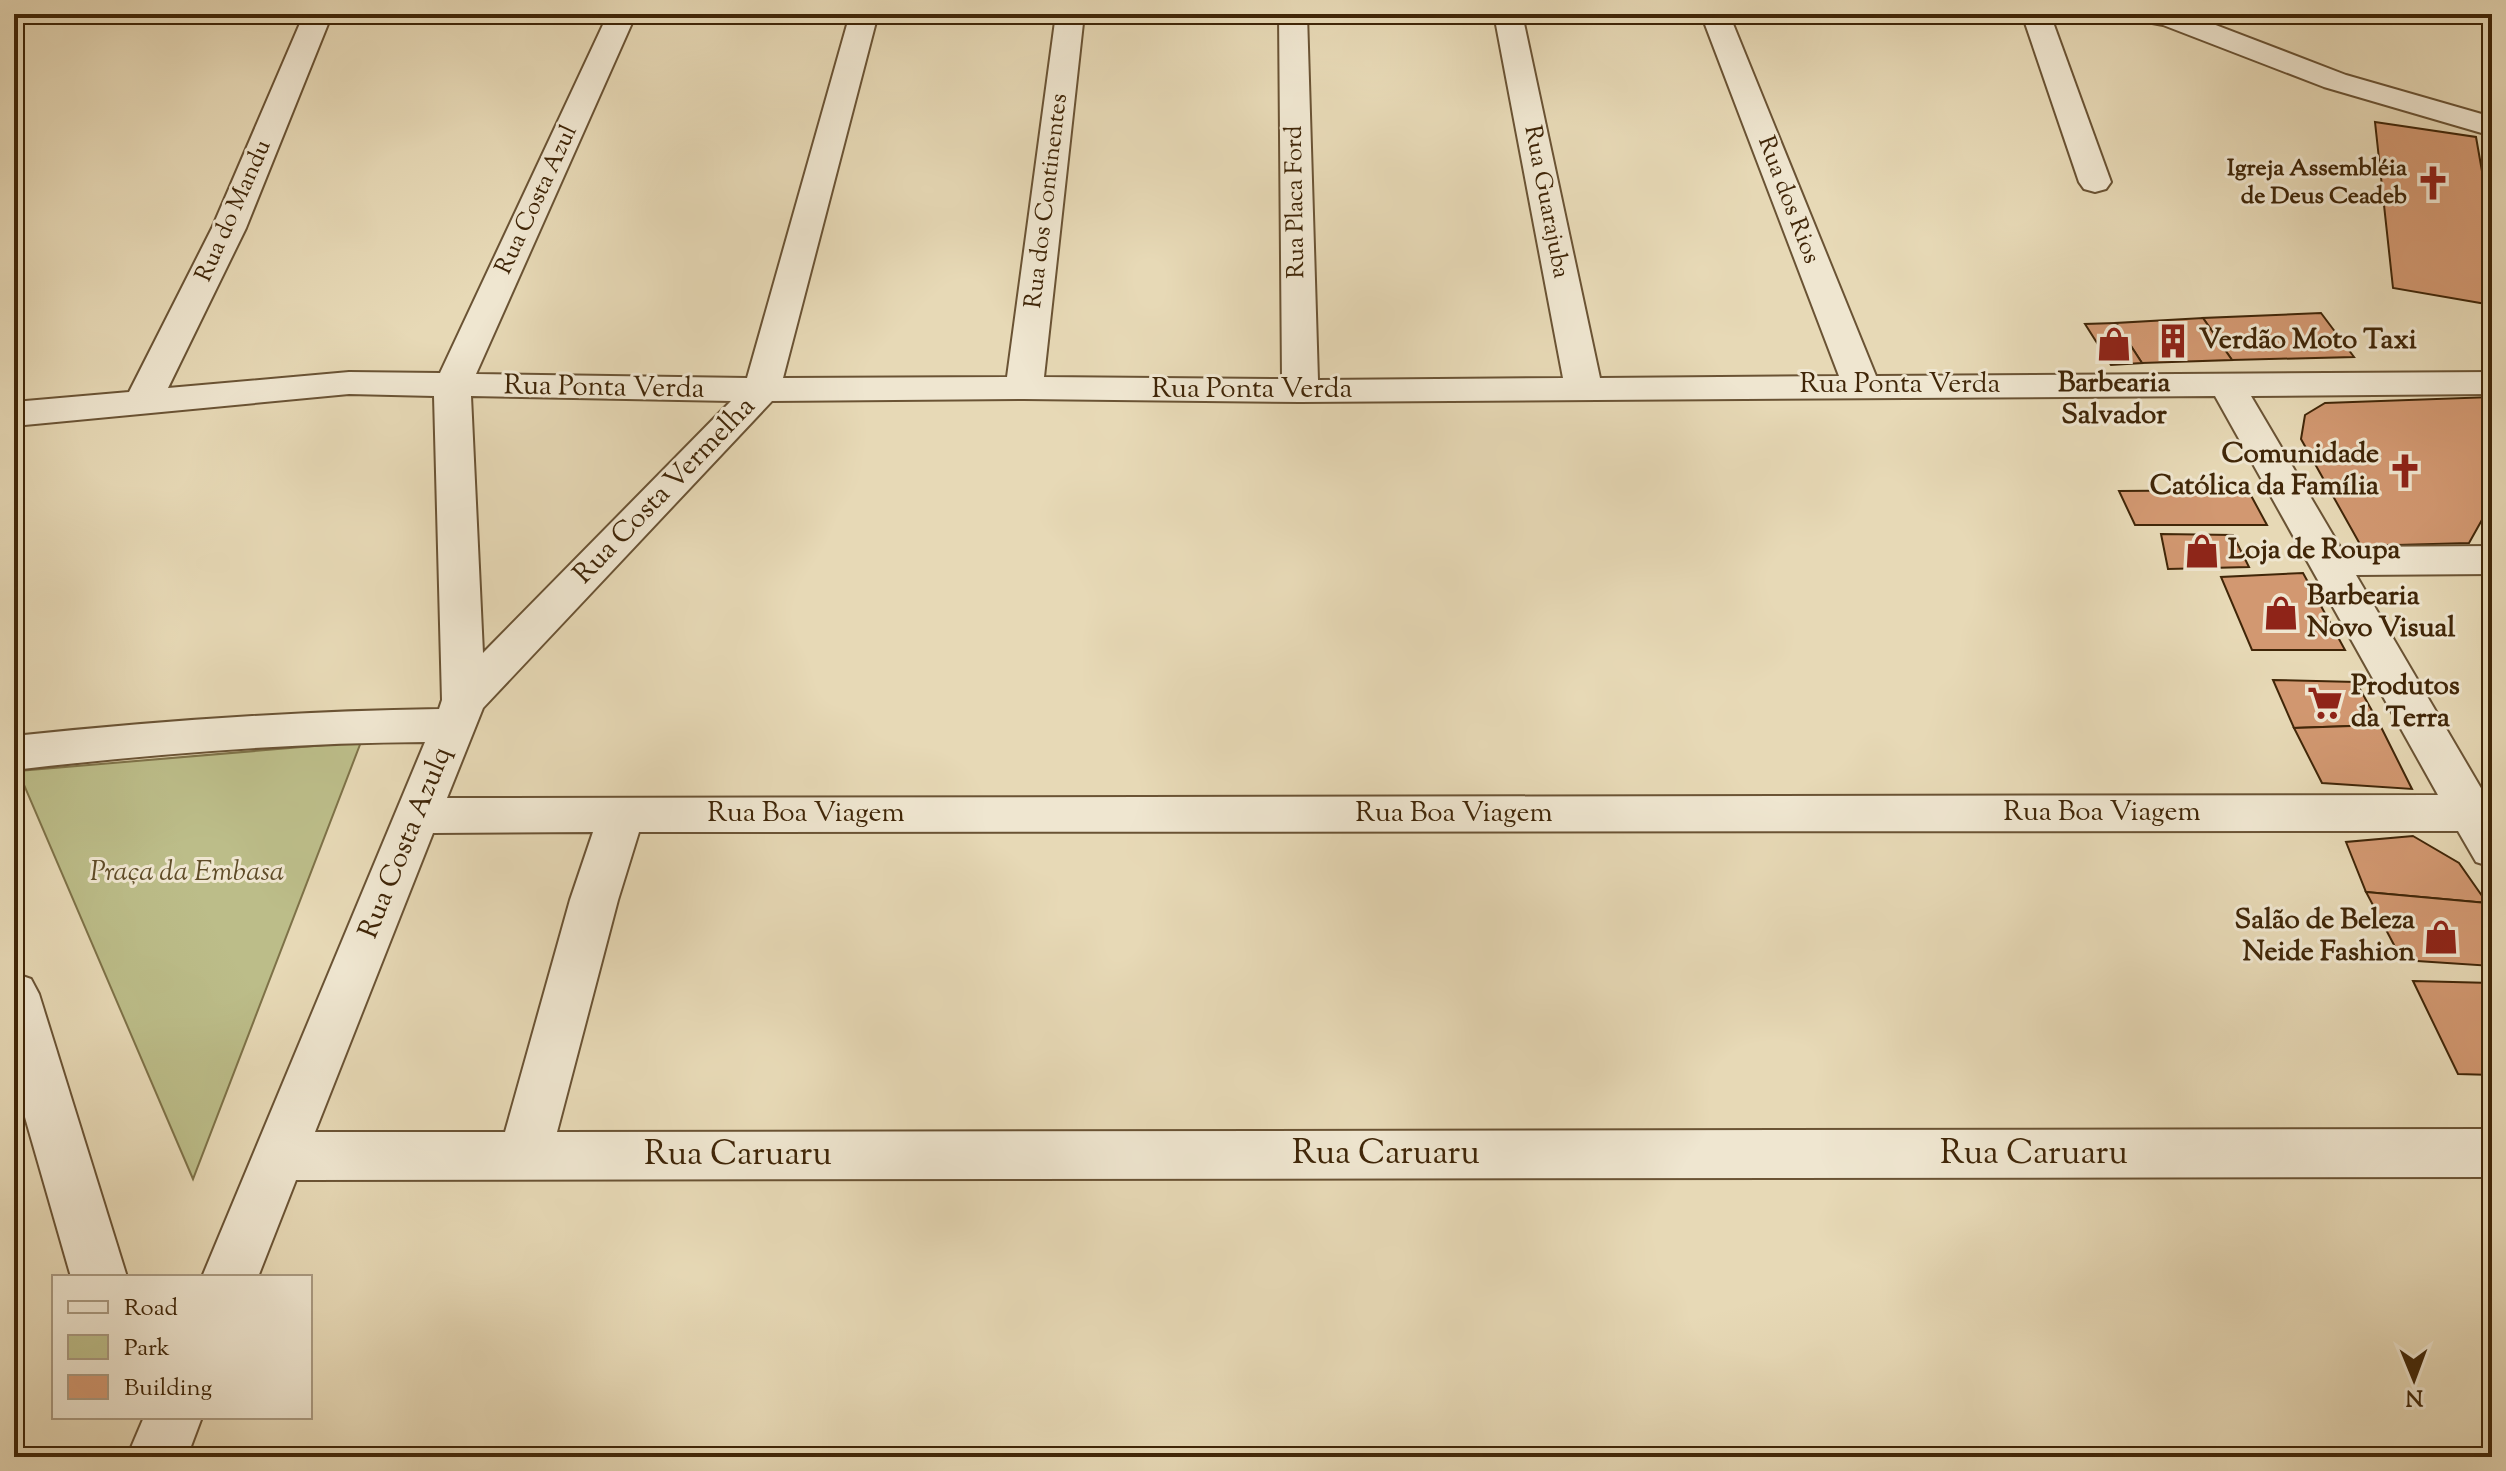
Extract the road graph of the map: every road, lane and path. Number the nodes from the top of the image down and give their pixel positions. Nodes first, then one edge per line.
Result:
1 (318, 14) edge
2 (622, 14) edge
3 (864, 14) edge
4 (1070, 14) edge
5 (1293, 14) edge
6 (1508, 14) edge
7 (1715, 14) edge
8 (2036, 14) edge
9 (2161, 15) edge
10 (2492, 127) edge
11 (2095, 182) dead end
12 (2492, 383) edge
13 (2226, 384) junction
14 (1861, 385) junction
15 (452, 386) junction
16 (1024, 388) junction
17 (762, 390) junction
18 (1584, 390) junction
19 (1300, 391) junction
20 (142, 403) junction
21 (14, 414) edge
22 (2492, 560) edge
23 (2327, 561) junction
24 (458, 712) junction
25 (14, 753) edge
26 (622, 814) junction
27 (417, 816) junction
28 (2485, 825) edge
29 (14, 994) edge
30 (2492, 1153) edge
31 (525, 1155) junction
32 (279, 1156) junction
33 (98, 1275) edge
34 (231, 1275) edge
35 (142, 1419) edge
36 (172, 1419) edge
37 (155, 1457) edge

1 - 20 street, Rua do Mandu
2 - 15 street, Rua Costa Azul
3 - 17 street, Rua Costa Vermelha
4 - 16 street, Rua dos Continentes
5 - 19 street, Rua Placa Ford
6 - 18 street, Rua Guarajuba
7 - 14 street, Rua dos Rios
8 - 11 street
9 - 10 street
12 - 13 street, Rua Ponta Verda
13 - 14 street, Rua Ponta Verda
13 - 23 street
14 - 18 street, Rua Ponta Verda
15 - 17 street, Rua Ponta Verda
15 - 20 street, Rua Ponta Verda
15 - 24 street, Rua Costa Azulq
16 - 17 street, Rua Ponta Verda
16 - 19 street, Rua Ponta Verda
17 - 24 street, Rua Costa Vermelha
18 - 19 street, Rua Ponta Verda
20 - 21 street, Rua Ponta Verda
22 - 23 street
23 - 28 street
24 - 25 street
24 - 27 street, Rua Costa Azulq
26 - 27 street, Rua Boa Viagem
26 - 28 street, Rua Boa Viagem
26 - 31 street
27 - 32 street, Rua Costa Azulq
29 - 33 street
30 - 31 street, Rua Caruaru
31 - 32 street, Rua Caruaru
32 - 34 street, Rua Costa Azulq
35 - 37 street
36 - 37 street

